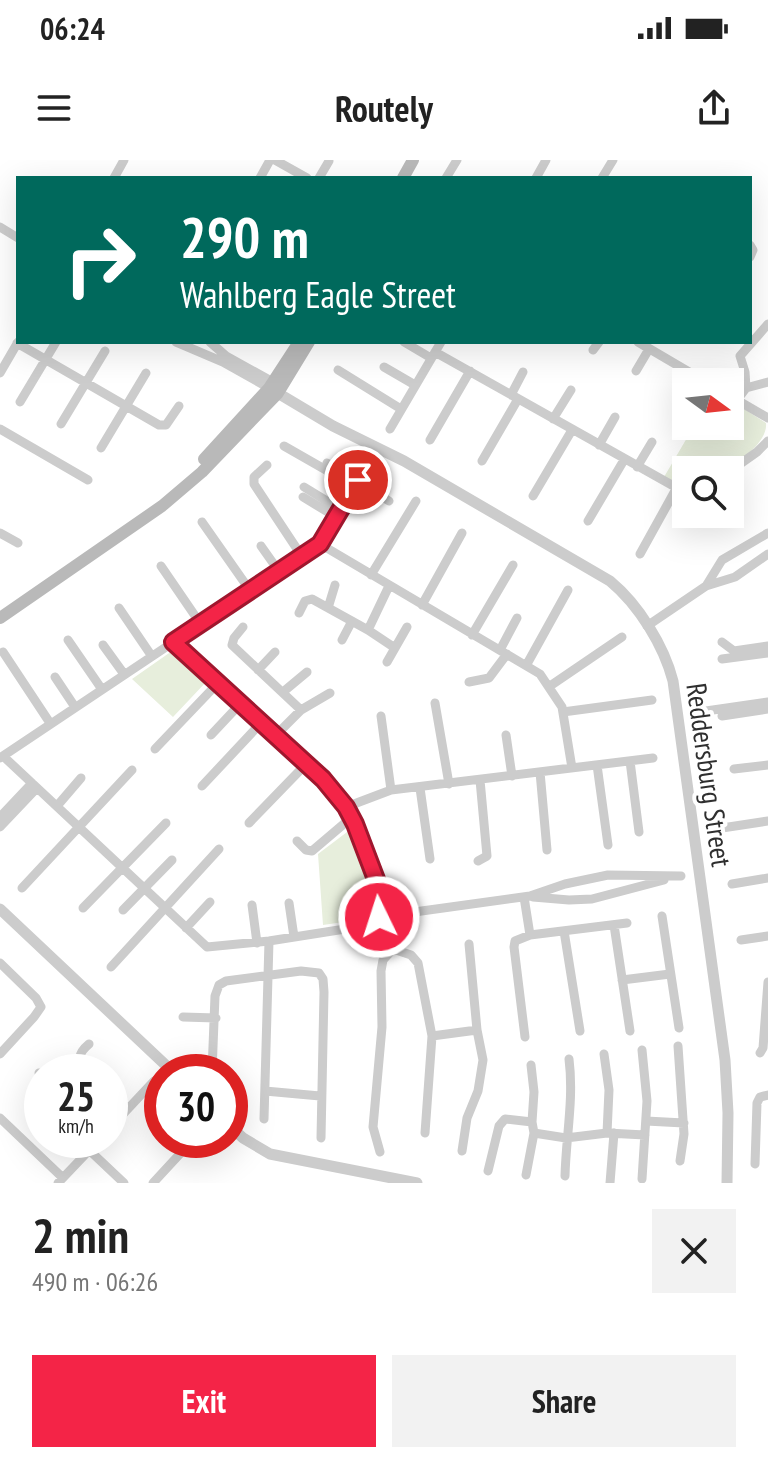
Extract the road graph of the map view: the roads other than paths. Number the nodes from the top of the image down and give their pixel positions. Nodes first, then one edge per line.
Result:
1 (272, 160) edge
2 (303, 176) edge
3 (768, 324) edge
4 (752, 342) edge
5 (17, 344) edge
6 (20, 344) edge
7 (55, 344) edge
8 (181, 344) edge
9 (212, 344) edge
10 (298, 344) edge
11 (308, 344) edge
12 (408, 344) edge
13 (440, 344) edge
14 (641, 344) edge
15 (660, 344) edge
16 (750, 344) edge
17 (105, 351) dead end
18 (652, 351) junction
19 (433, 355) junction
20 (46, 359) junction
21 (384, 367) dead end
22 (677, 368) edge
23 (338, 370) dead end
24 (470, 371) junction
25 (636, 371) dead end
26 (523, 372) dead end
27 (0, 373) edge
28 (146, 373) dead end
29 (86, 382) junction
30 (768, 382) edge
31 (415, 385) junction
32 (276, 388) junction
33 (746, 388) joint
34 (571, 390) dead end
35 (515, 397) junction
36 (20, 402) dead end
37 (744, 404) edge
38 (126, 406) junction
39 (179, 406) dead end
40 (401, 409) junction
41 (615, 417) dead end
42 (768, 418) edge
43 (553, 419) junction
44 (61, 424) dead end
45 (0, 429) edge
46 (390, 429) dead end
47 (572, 430) junction
48 (430, 440) dead end
49 (768, 441) edge
50 (652, 442) dead end
51 (599, 445) junction
52 (284, 446) dead end
53 (101, 448) dead end
54 (624, 460) junction
55 (482, 461) dead end
56 (744, 461) edge
57 (327, 463) dead end
58 (267, 465) dead end
59 (365, 467) dead end
60 (637, 467) junction
61 (88, 480) dead end
62 (356, 483) junction
63 (672, 486) edge
64 (304, 492) dead end
65 (533, 496) dead end
66 (389, 501) dead end
67 (416, 501) dead end
68 (263, 505) dead end
69 (672, 505) edge
70 (338, 513) junction
71 (588, 521) dead end
72 (206, 523) dead end
73 (0, 533) edge
74 (462, 533) dead end
75 (768, 533) edge
76 (18, 543) dead end
77 (320, 544) junction
78 (261, 546) dead end
79 (640, 554) dead end
80 (733, 554) junction
81 (768, 554) edge
82 (300, 556) junction
83 (513, 565) dead end
84 (161, 566) dead end
85 (278, 570) junction
86 (744, 570) junction
87 (371, 575) junction
88 (335, 585) dead end
89 (389, 586) junction
90 (706, 586) junction
91 (251, 588) junction
92 (568, 590) dead end
93 (422, 605) junction
94 (119, 608) dead end
95 (328, 608) junction
96 (299, 613) dead end
97 (0, 618) edge
98 (132, 618) dead end
99 (517, 618) dead end
100 (352, 621) junction
101 (200, 623) junction
102 (647, 626) junction
103 (243, 627) dead end
104 (407, 627) dead end
105 (368, 630) junction
106 (472, 635) junction
107 (622, 637) dead end
108 (68, 640) dead end
109 (342, 640) dead end
110 (173, 642) junction
111 (722, 642) dead end
112 (103, 645) dead end
113 (768, 646) edge
114 (395, 648) junction
115 (3, 652) dead end
116 (275, 652) dead end
117 (504, 652) junction
118 (768, 653) edge
119 (153, 654) junction
120 (722, 659) dead end
121 (387, 662) dead end
122 (527, 664) junction
123 (258, 670) junction
124 (307, 672) dead end
125 (124, 674) junction
126 (55, 677) dead end
127 (469, 682) dead end
128 (218, 683) junction
129 (550, 686) junction
130 (101, 688) junction
131 (283, 692) junction
132 (330, 693) dead end
133 (652, 700) dead end
134 (768, 702) edge
135 (241, 703) junction
136 (435, 703) dead end
137 (75, 707) junction
138 (768, 709) edge
139 (301, 710) junction
140 (706, 711) dead end
141 (563, 712) junction
142 (722, 716) dead end
143 (379, 720) dead end
144 (50, 723) junction
145 (264, 724) junction
146 (211, 735) dead end
147 (276, 735) junction
148 (506, 735) dead end
149 (155, 749) dead end
150 (2, 757) edge
151 (237, 757) dead end
152 (653, 758) dead end
153 (630, 761) junction
154 (307, 763) junction
155 (597, 765) junction
156 (768, 765) edge
157 (572, 768) junction
158 (734, 769) dead end
159 (132, 770) dead end
160 (540, 772) junction
161 (512, 776) junction
162 (81, 778) dead end
163 (480, 780) junction
164 (449, 784) junction
165 (202, 786) dead end
166 (37, 787) junction
167 (418, 788) junction
168 (388, 791) junction
169 (57, 806) junction
170 (346, 807) junction
171 (17, 815) dead end
172 (0, 817) edge
173 (352, 817) junction
174 (768, 821) edge
175 (166, 823) dead end
176 (249, 823) dead end
177 (0, 827) edge
178 (79, 827) junction
179 (722, 828) dead end
180 (639, 832) dead end
181 (297, 841) dead end
182 (608, 845) dead end
183 (219, 849) dead end
184 (547, 850) dead end
185 (427, 856) dead end
186 (172, 860) dead end
187 (478, 861) dead end
188 (122, 868) junction
189 (698, 873) junction
190 (608, 875) junction
191 (681, 876) junction
192 (768, 878) edge
193 (732, 884) dead end
194 (22, 888) dead end
195 (145, 889) junction
196 (611, 895) junction
197 (527, 897) junction
198 (210, 902) dead end
199 (289, 903) dead end
200 (385, 903) junction
201 (252, 905) dead end
202 (83, 908) dead end
203 (0, 909) edge
204 (166, 909) junction
205 (123, 910) dead end
206 (400, 914) junction
207 (662, 916) dead end
208 (385, 922) junction
209 (627, 923) dead end
210 (614, 925) junction
211 (186, 928) junction
212 (564, 931) junction
213 (530, 935) junction
214 (768, 936) edge
215 (294, 937) junction
216 (741, 940) dead end
217 (269, 941) junction
218 (257, 943) junction
219 (469, 944) dead end
220 (393, 949) junction
221 (0, 963) edge
222 (111, 967) dead end
223 (670, 974) junction
224 (269, 976) junction
225 (622, 980) junction
226 (768, 982) edge
227 (183, 1017) dead end
228 (216, 1018) junction
229 (679, 1028) dead end
230 (477, 1030) junction
231 (580, 1031) dead end
232 (630, 1031) dead end
233 (432, 1036) junction
234 (525, 1037) dead end
235 (89, 1044) dead end
236 (678, 1046) dead end
237 (642, 1050) dead end
238 (760, 1053) dead end
239 (0, 1054) edge
240 (80, 1054) edge
241 (154, 1054) edge
242 (213, 1054) edge
243 (604, 1054) dead end
244 (569, 1059) dead end
245 (531, 1065) dead end
246 (265, 1091) junction
247 (144, 1092) edge
248 (768, 1095) edge
249 (320, 1096) junction
250 (128, 1109) edge
251 (0, 1118) edge
252 (264, 1119) dead end
253 (646, 1121) junction
254 (532, 1122) junction
255 (684, 1123) junction
256 (425, 1133) dead end
257 (534, 1133) junction
258 (611, 1133) junction
259 (645, 1135) junction
260 (321, 1138) dead end
261 (566, 1138) junction
262 (248, 1141) edge
263 (462, 1151) dead end
264 (380, 1152) dead end
265 (82, 1158) edge
266 (97, 1158) edge
267 (176, 1158) edge
268 (680, 1161) dead end
269 (755, 1164) dead end
270 (488, 1171) dead end
271 (526, 1175) dead end
272 (565, 1176) dead end
273 (642, 1179) dead end
274 (61, 1181) edge
275 (124, 1183) edge
276 (153, 1183) edge
277 (417, 1183) edge
278 (610, 1183) edge
279 (727, 1183) edge

1 - 2 street
3 - 4 street
5 - 27 street
6 - 20 street
7 - 20 street
8 - 32 street
9 - 32 street
10 - 32 main road
11 - 32 main road
12 - 19 street
13 - 19 street
14 - 18 street
15 - 18 street
16 - 33 street
17 - 29 street
18 - 22 street
18 - 25 street
19 - 24 street
19 - 31 street
20 - 29 street
20 - 36 street
21 - 31 street
23 - 40 street
24 - 35 street
24 - 48 street
26 - 35 street
28 - 38 street
29 - 38 street
29 - 44 street
30 - 33 street
31 - 40 street
32 - 97 main road
32 - 102 street, Reddersburg Street
34 - 43 street
35 - 43 street
35 - 55 street
37 - 42 street
38 - 39 street
38 - 53 street
40 - 46 street
41 - 51 street
43 - 47 street
45 - 61 street
47 - 51 street
47 - 65 street
49 - 56 street
50 - 60 street
51 - 54 street
52 - 62 street
54 - 60 street
54 - 71 street
57 - 62 street
58 - 82 street
59 - 62 street
60 - 63 street
62 - 66 street
62 - 70 street
64 - 70 street
67 - 87 street
68 - 82 street
69 - 79 street
70 - 77 street
72 - 91 street
73 - 76 street
74 - 93 street
75 - 80 street
77 - 82 street
77 - 87 street
78 - 85 street
80 - 86 street
80 - 90 street
81 - 86 street
82 - 85 street
83 - 106 street
84 - 101 street
85 - 91 street
86 - 90 street
87 - 89 street
88 - 95 street
89 - 93 street
89 - 105 street
90 - 102 street
91 - 101 street
92 - 122 street
93 - 106 street
94 - 119 street
95 - 96 street
95 - 100 street
98 - 119 street
99 - 117 street
100 - 105 street
100 - 109 street
101 - 110 street
102 - 189 street, Reddersburg Street
103 - 123 street
104 - 114 street
105 - 114 street
106 - 117 street
107 - 129 street
108 - 130 street
110 - 119 street
110 - 128 street
111 - 113 street
112 - 125 street
114 - 121 street
115 - 144 street
116 - 123 street
117 - 122 street
117 - 127 street
118 - 120 street
119 - 125 street
122 - 129 street
123 - 131 street
124 - 131 street
125 - 130 street
126 - 137 street
128 - 135 street
128 - 149 street
129 - 141 street
130 - 137 street
131 - 139 street
132 - 139 street
133 - 141 street
134 - 140 street
135 - 145 street
135 - 146 street
136 - 164 street
137 - 144 street
138 - 142 street
139 - 147 street
141 - 157 street
143 - 168 street
144 - 150 street
145 - 147 street
145 - 151 street
145 - 165 street
147 - 154 street
148 - 161 street
150 - 166 street
152 - 153 street
153 - 155 street
153 - 180 street
154 - 170 street
154 - 176 street
155 - 157 street
155 - 182 street
156 - 158 street
157 - 160 street
159 - 178 street
160 - 161 street
160 - 184 street
161 - 163 street
162 - 169 street
163 - 164 street
163 - 187 street
164 - 167 street
166 - 169 street
166 - 171 street
166 - 172 street
166 - 177 street
167 - 168 street
167 - 185 street
168 - 170 street
169 - 178 street
170 - 173 street
173 - 181 street
173 - 200 street
174 - 179 street
175 - 188 street
178 - 188 street
178 - 194 street
183 - 204 street
186 - 195 street
188 - 195 street
188 - 202 street
189 - 191 street
189 - 279 street, Reddersburg Street
190 - 191 street
190 - 196 street
190 - 197 street
191 - 196 street
192 - 193 street
195 - 204 street
195 - 205 street
196 - 197 street
197 - 206 street
197 - 213 street
198 - 211 street
199 - 215 street
200 - 206 street
200 - 208 street
201 - 218 street
203 - 241 street
204 - 211 street
204 - 222 street
206 - 208 street
207 - 223 street
208 - 215 street
208 - 220 street
209 - 210 street
210 - 212 street
210 - 225 street
211 - 218 street
212 - 213 street
212 - 231 street
213 - 234 street
214 - 216 street
215 - 217 street
217 - 218 street
217 - 224 street
219 - 230 street
220 - 233 street
220 - 264 street
221 - 239 street
223 - 225 street
223 - 229 street
224 - 228 street
224 - 246 street
224 - 249 street
225 - 232 street
226 - 238 street
227 - 228 street
228 - 242 street
230 - 233 street
230 - 263 street
233 - 256 street
235 - 240 street
236 - 255 street
237 - 253 street
243 - 258 street
244 - 261 street
245 - 254 street
246 - 249 street
246 - 252 street
247 - 250 street
248 - 269 street
249 - 260 street
251 - 274 street
253 - 255 street
253 - 259 street
254 - 257 street
254 - 270 street
255 - 268 street
257 - 261 street
257 - 271 street
258 - 259 street
258 - 261 street
258 - 278 street
259 - 273 street
261 - 272 street
262 - 277 street
265 - 274 street
266 - 275 street
267 - 276 street

